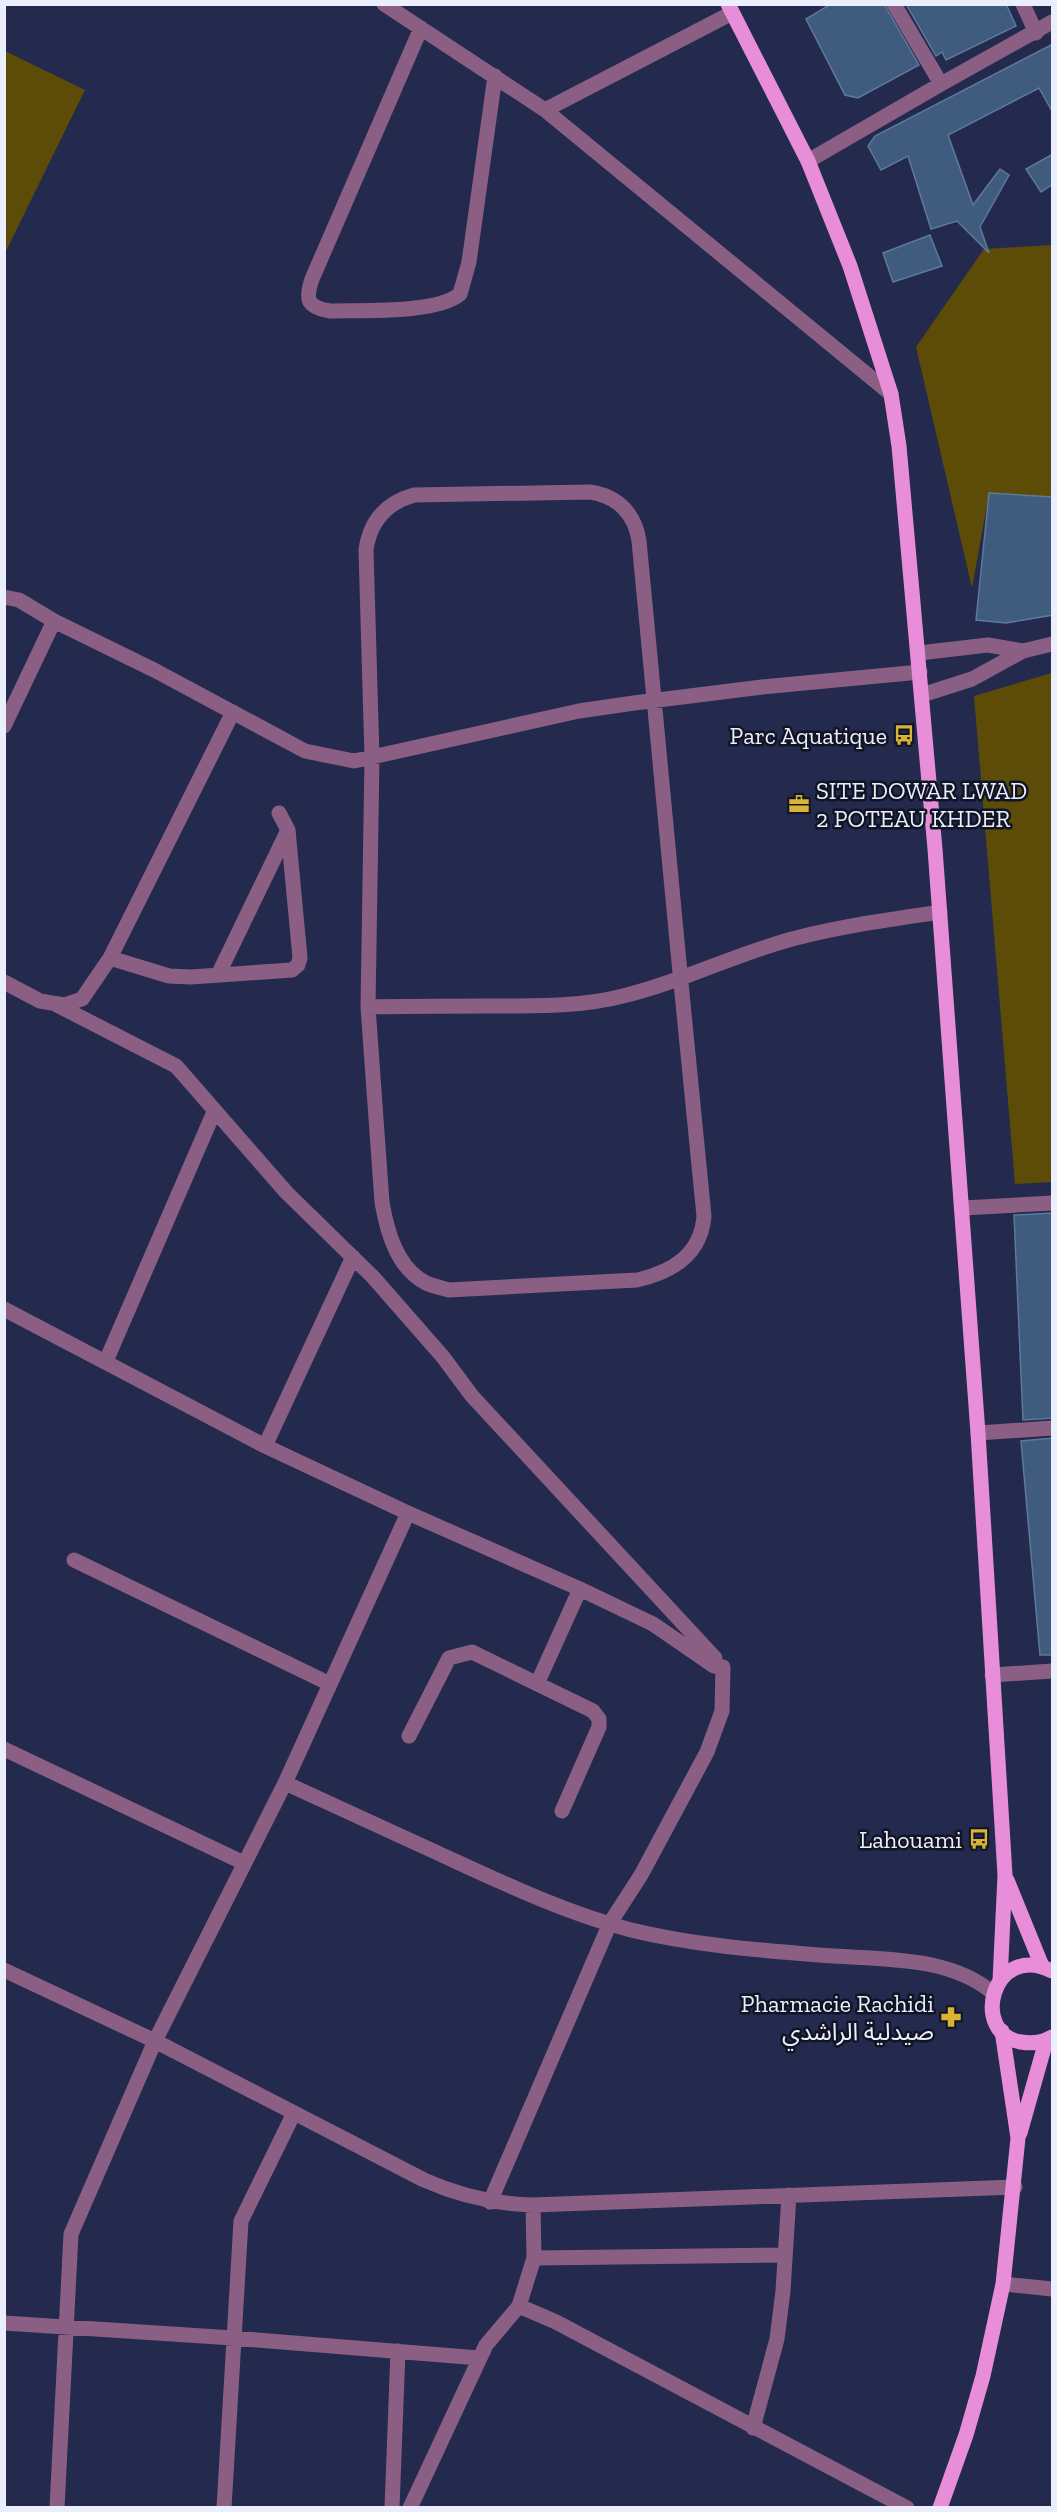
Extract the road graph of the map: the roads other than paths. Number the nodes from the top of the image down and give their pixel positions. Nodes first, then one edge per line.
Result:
1 (384, 4) edge
2 (894, 4) edge
3 (1023, 4) edge
4 (730, 8) edge
5 (1053, 22) edge
6 (421, 28) junction
7 (1036, 33) junction
8 (495, 76) junction
9 (941, 84) junction
10 (545, 110) junction
11 (808, 161) junction
12 (891, 394) junction
13 (4, 597) edge
14 (54, 621) junction
15 (1053, 644) edge
16 (1023, 651) junction
17 (919, 653) junction
18 (920, 672) junction
19 (922, 695) junction
20 (12, 699) edge
21 (653, 700) junction
22 (233, 712) junction
23 (4, 726) edge
24 (372, 758) junction
25 (279, 813) dead end
26 (288, 830) junction
27 (940, 912) junction
28 (110, 958) junction
29 (218, 975) junction
30 (680, 979) junction
31 (4, 982) edge
32 (53, 1003) junction
33 (368, 1006) junction
34 (214, 1112) junction
35 (1053, 1203) edge
36 (963, 1208) junction
37 (352, 1257) junction
38 (4, 1309) edge
39 (106, 1361) junction
40 (1053, 1428) edge
41 (978, 1433) junction
42 (265, 1446) junction
43 (408, 1513) junction
44 (74, 1560) dead end
45 (580, 1589) junction
46 (723, 1667) junction
47 (1053, 1671) edge
48 (992, 1675) junction
49 (330, 1684) junction
50 (537, 1684) junction
51 (409, 1736) dead end
52 (4, 1749) edge
53 (285, 1784) junction
54 (562, 1811) dead end
55 (244, 1863) junction
56 (1005, 1875) junction
57 (610, 1923) junction
58 (1047, 1969) edge
59 (4, 1970) edge
60 (996, 1987) junction
61 (1002, 2031) junction
62 (1049, 2039) edge
63 (154, 2041) junction
64 (294, 2113) junction
65 (1018, 2138) junction
66 (1015, 2187) junction
67 (789, 2195) junction
68 (490, 2202) junction
69 (533, 2205) junction
70 (785, 2255) junction
71 (534, 2258) junction
72 (1003, 2284) junction
73 (1053, 2289) edge
74 (519, 2306) junction
75 (4, 2323) edge
76 (67, 2327) junction
77 (233, 2338) junction
78 (398, 2351) junction
79 (479, 2358) junction
80 (753, 2428) junction
81 (57, 2508) edge
82 (224, 2508) edge
83 (392, 2508) edge
84 (410, 2508) edge
85 (907, 2508) edge
86 (940, 2508) edge

1 - 6 street
2 - 9 street
3 - 7 street
4 - 10 street
4 - 11 main road
5 - 7 street
6 - 8 street
6 - 8 street
7 - 9 street
8 - 10 street
9 - 11 street
10 - 12 street
11 - 12 main road
12 - 17 main road
13 - 14 street
14 - 20 street
14 - 22 street
15 - 16 street
16 - 17 street
16 - 19 street
17 - 18 main road
18 - 19 main road
18 - 21 street
19 - 27 main road
20 - 23 street
21 - 24 street
21 - 24 street
21 - 30 street
22 - 24 street
22 - 28 street
24 - 33 street
25 - 26 street
26 - 29 street
26 - 29 street
27 - 30 street
27 - 36 main road
28 - 29 street
28 - 32 street
30 - 33 street
30 - 33 street
31 - 32 street
32 - 34 street
34 - 37 street
34 - 39 street
35 - 36 street
36 - 41 main road
37 - 42 street
37 - 46 street
38 - 39 street
39 - 42 street
40 - 41 street
41 - 48 main road
42 - 43 street
43 - 45 street
43 - 49 street
44 - 49 street
45 - 46 street
45 - 50 street
46 - 57 street
47 - 48 street
48 - 56 main road
49 - 53 street
50 - 51 street
50 - 54 street
52 - 55 street
53 - 55 street
53 - 57 street
55 - 63 street
56 - 58 main road
56 - 60 main road
57 - 60 street
57 - 68 street
58 - 60 main road
59 - 63 street
60 - 61 main road
61 - 62 main road
61 - 65 main road
62 - 65 main road
63 - 64 street
63 - 76 street
64 - 68 street
64 - 77 street
65 - 66 main road
66 - 67 street
66 - 72 main road
67 - 69 street
67 - 70 street
68 - 69 street
69 - 71 street
70 - 71 street
70 - 80 street
71 - 74 street
72 - 73 street
72 - 86 main road
74 - 79 street
74 - 80 street
75 - 76 street
76 - 77 street
76 - 81 street
77 - 78 street
77 - 82 street
78 - 79 street
78 - 83 street
79 - 84 street
80 - 85 street

